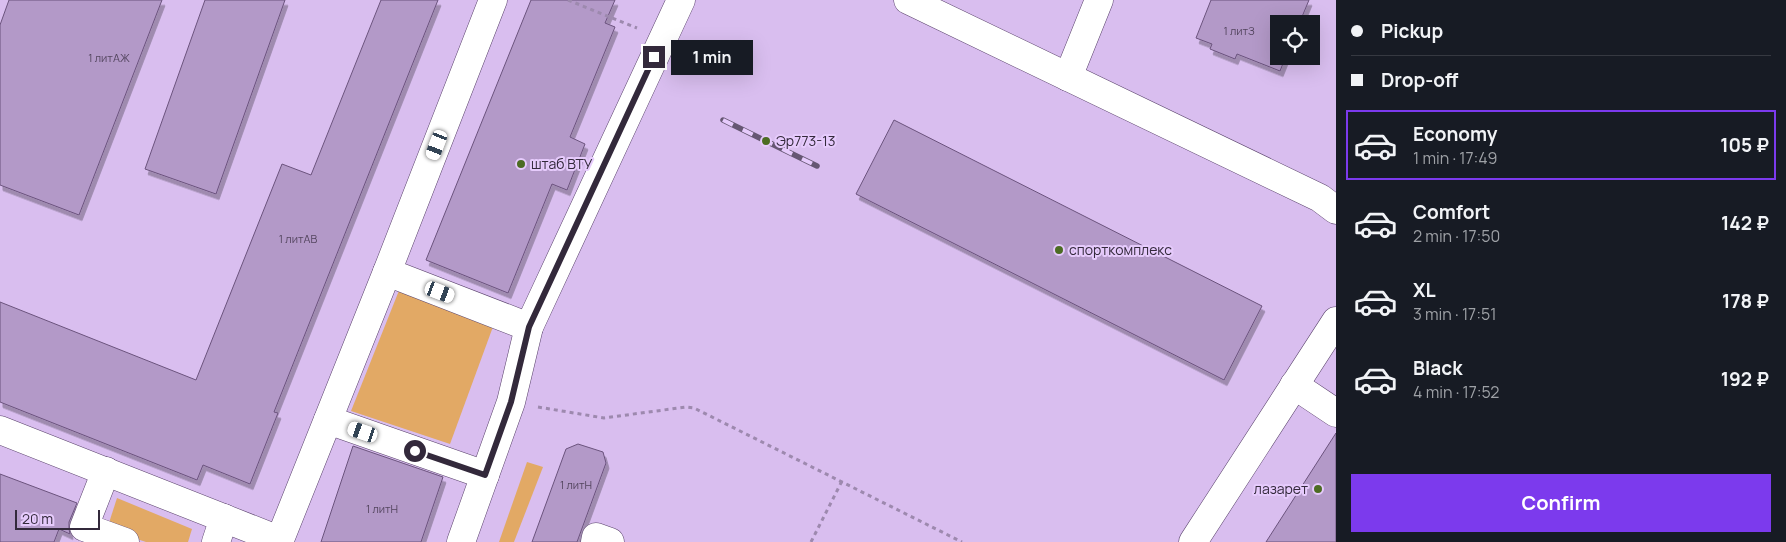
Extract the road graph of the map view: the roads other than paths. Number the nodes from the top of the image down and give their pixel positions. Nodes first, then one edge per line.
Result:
1 (493, 0) edge
2 (681, 0) edge
3 (908, 0) edge
4 (1099, 0) edge
5 (1068, 77) junction
6 (1336, 210) edge
7 (387, 272) junction
8 (1336, 321) edge
9 (529, 327) junction
10 (1294, 385) junction
11 (1336, 413) edge
12 (328, 420) junction
13 (0, 430) edge
14 (106, 471) junction
15 (485, 475) junction
16 (220, 530) edge
17 (279, 541) edge
18 (124, 542) edge
19 (461, 542) edge
20 (594, 542) edge
21 (610, 542) edge
22 (1193, 542) edge

1 - 7 lane
2 - 9 lane
3 - 5 lane
4 - 5 lane
5 - 6 lane
7 - 9 lane
7 - 12 lane
8 - 10 lane
9 - 15 lane
10 - 11 lane
10 - 22 lane
12 - 15 lane
12 - 17 lane
13 - 14 lane
14 - 16 lane
14 - 18 lane
15 - 19 lane
16 - 17 lane
20 - 21 lane

